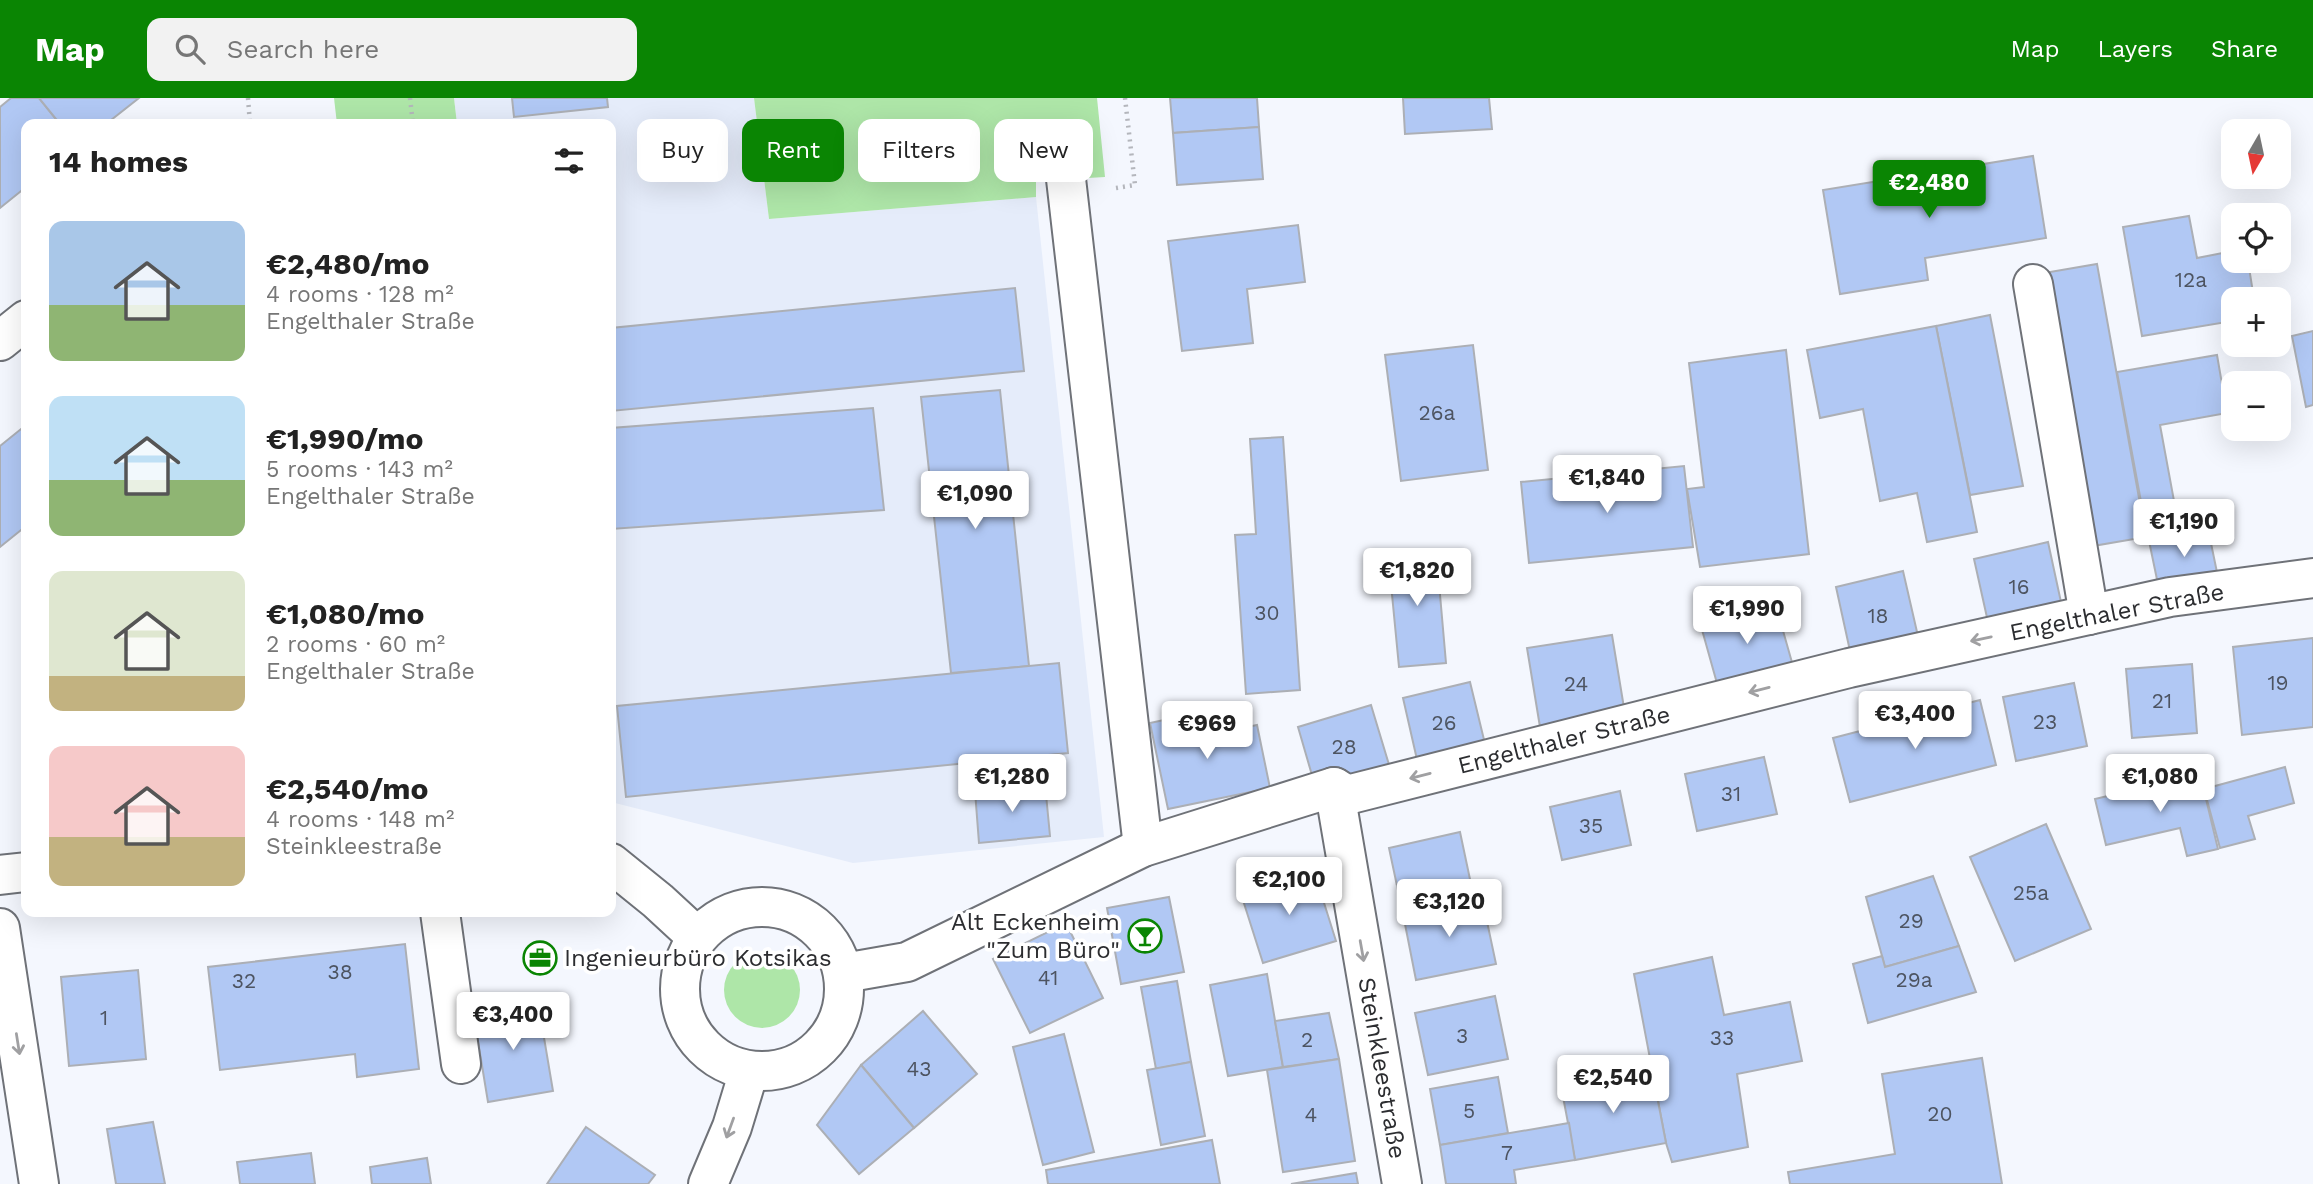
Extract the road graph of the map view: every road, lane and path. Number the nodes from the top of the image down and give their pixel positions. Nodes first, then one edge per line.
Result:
1 (248, 98) edge
2 (411, 98) edge
3 (1125, 98) edge
4 (250, 119) edge
5 (413, 119) edge
6 (1067, 186) joint
7 (2033, 285) dead end
8 (21, 324) edge
9 (0, 341) edge
10 (2313, 578) edge
11 (2089, 615) junction
12 (1334, 787) junction
13 (1143, 847) junction
14 (616, 867) edge
15 (21, 873) edge
16 (0, 875) edge
17 (441, 917) edge
18 (0, 928) edge
19 (697, 937) junction
20 (844, 973) junction
21 (461, 1064) dead end
22 (749, 1071) junction
23 (39, 1184) edge
24 (708, 1184) edge
25 (1402, 1184) edge

1 - 4 path
2 - 5 path
3 - 6 path
6 - 13 street
7 - 11 street
8 - 9 street
10 - 11 street, Engelthaler Straße
11 -> 12 street, Engelthaler Straße
12 - 13 street, Engelthaler Straße
12 -> 25 street, Steinkleestraße
13 - 20 street, Engelthaler Straße
14 - 19 street
15 - 16 street
17 - 21 street
18 -> 23 street
19 - 20 street
19 - 22 street
20 - 22 street
22 -> 24 street

